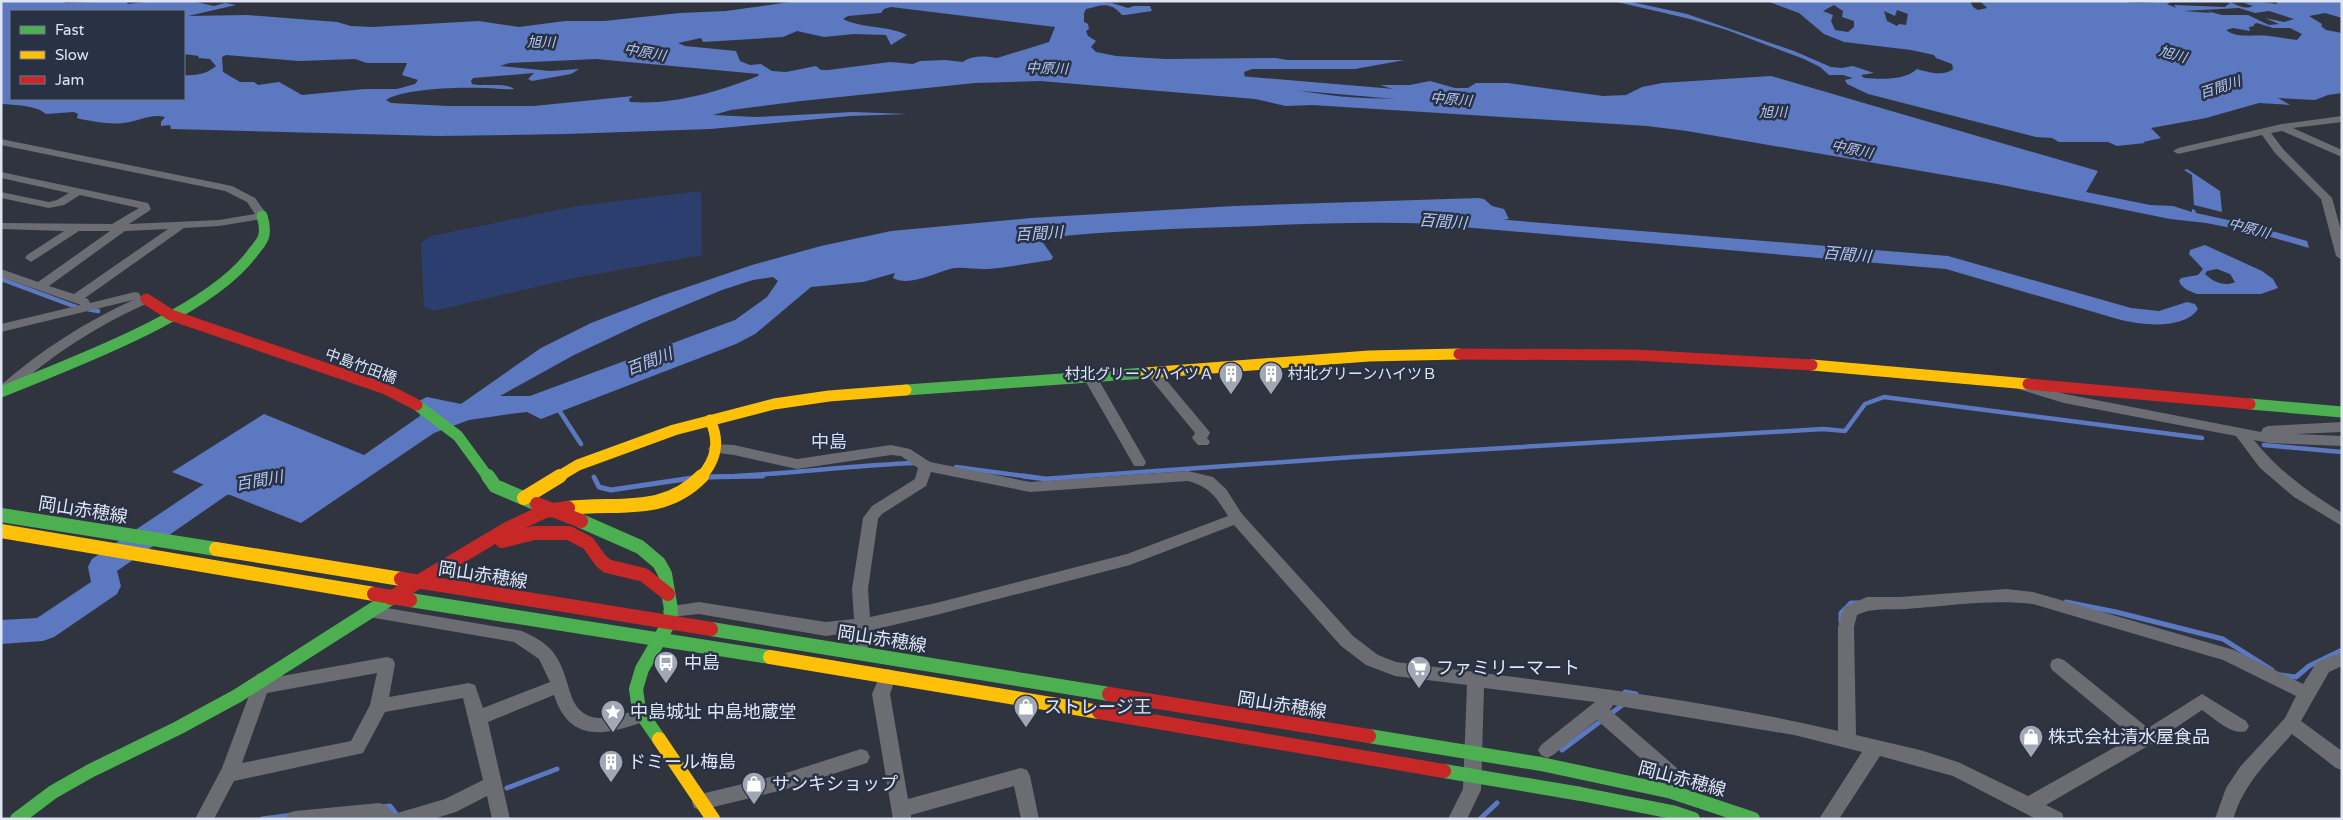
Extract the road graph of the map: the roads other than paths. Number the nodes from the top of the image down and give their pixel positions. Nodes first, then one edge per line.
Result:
1 (2342, 119) edge
2 (2282, 127) junction
3 (2264, 131) junction
4 (1, 142) edge
5 (2178, 151) dead end
6 (2342, 154) edge
7 (1, 175) edge
8 (79, 192) junction
9 (1, 195) edge
10 (262, 216) junction
11 (182, 225) junction
12 (1, 226) edge
13 (75, 228) junction
14 (118, 228) junction
15 (2342, 256) edge
16 (31, 258) dead end
17 (1, 273) edge
18 (39, 287) junction
19 (146, 299) junction
20 (75, 304) junction
21 (171, 315) junction
22 (1, 328) edge
23 (1152, 372) junction
24 (1090, 377) junction
25 (2020, 385) junction
26 (2, 392) edge
27 (2342, 412) edge
28 (710, 420) junction
29 (2342, 427) edge
30 (2240, 432) junction
31 (1203, 442) dead end
32 (2342, 442) edge
33 (714, 452) junction
34 (1139, 462) dead end
35 (926, 466) junction
36 (524, 498) junction
37 (1, 515) edge
38 (1237, 518) junction
39 (2342, 521) edge
40 (1, 531) edge
41 (452, 562) junction
42 (668, 595) junction
43 (369, 611) junction
44 (670, 617) junction
45 (863, 624) junction
46 (658, 640) junction
47 (857, 652) junction
48 (2342, 659) edge
49 (2058, 665) dead end
50 (888, 676) junction
51 (1476, 679) junction
52 (262, 683) junction
53 (560, 685) junction
54 (2306, 693) junction
55 (379, 706) junction
56 (1611, 706) junction
57 (642, 715) junction
58 (478, 718) junction
59 (2291, 723) junction
60 (2240, 726) dead end
61 (2147, 738) junction
62 (1847, 742) junction
63 (1875, 748) junction
64 (1547, 750) dead end
65 (1474, 754) junction
66 (861, 757) dead end
67 (2342, 762) edge
68 (228, 774) junction
69 (1672, 775) dead end
70 (1473, 778) junction
71 (492, 784) junction
72 (701, 802) junction
73 (2028, 806) junction
74 (901, 814) edge
75 (17, 819) edge
76 (204, 819) edge
77 (296, 819) edge
78 (387, 819) edge
79 (400, 819) edge
80 (501, 819) edge
81 (713, 819) edge
82 (1030, 819) edge
83 (1457, 819) edge
84 (1693, 819) edge
85 (1753, 819) edge
86 (1828, 819) edge
87 (2054, 819) edge
88 (2224, 819) edge

1 - 2 street
2 - 3 street
2 - 6 street
3 - 5 street
3 - 15 street
4 - 10 street
7 - 8 street
8 - 9 street
8 - 14 street
10 - 11 street
10 - 21 street
11 - 14 street
11 - 20 street
12 - 13 street
13 - 14 street
13 - 16 street
14 - 18 street
17 - 18 street
18 - 20 street
19 - 20 street
19 - 21 street, 中島竹田橋
19 - 26 street
20 - 22 street
21 - 26 street
21 - 36 street, 中島竹田橋
23 - 24 street
23 - 25 street
23 - 31 street
24 - 28 street
24 - 34 street
25 - 27 street
25 - 30 street
28 - 33 street
28 - 36 street
29 - 30 street
30 - 32 street
30 - 39 street
33 - 35 street
33 - 41 street
35 - 38 street
35 - 45 street
36 - 42 street, bridge
37 - 44 street, 岡山赤穂線, bridge
38 - 45 street
38 - 51 street
40 - 46 street, bridge
41 - 42 street
41 - 43 street
42 - 44 street
43 - 52 street
43 - 53 street
44 - 45 street
44 - 46 street
44 - 47 street, 岡山赤穂線
45 - 47 street
46 - 50 street
46 - 57 street
47 - 65 street, 岡山赤穂線
48 - 54 street
49 - 61 street
50 - 70 street
50 - 74 street
51 - 56 street
51 - 65 street
52 - 55 street
52 - 68 street
52 - 75 street
53 - 57 street
53 - 58 street
54 - 59 street
54 - 62 street
55 - 58 street
55 - 68 street
56 - 62 street
56 - 64 street
56 - 69 street
57 - 72 street
58 - 71 street
59 - 67 street
59 - 88 street
60 - 61 street
61 - 73 street
62 - 63 street
63 - 73 street
63 - 86 street
65 - 70 street
65 - 85 street, 岡山赤穂線
66 - 72 street
68 - 76 street
70 - 83 street
70 - 84 street
71 - 79 street
71 - 80 street
72 - 81 street
73 - 87 street
74 - 82 street
77 - 78 street

